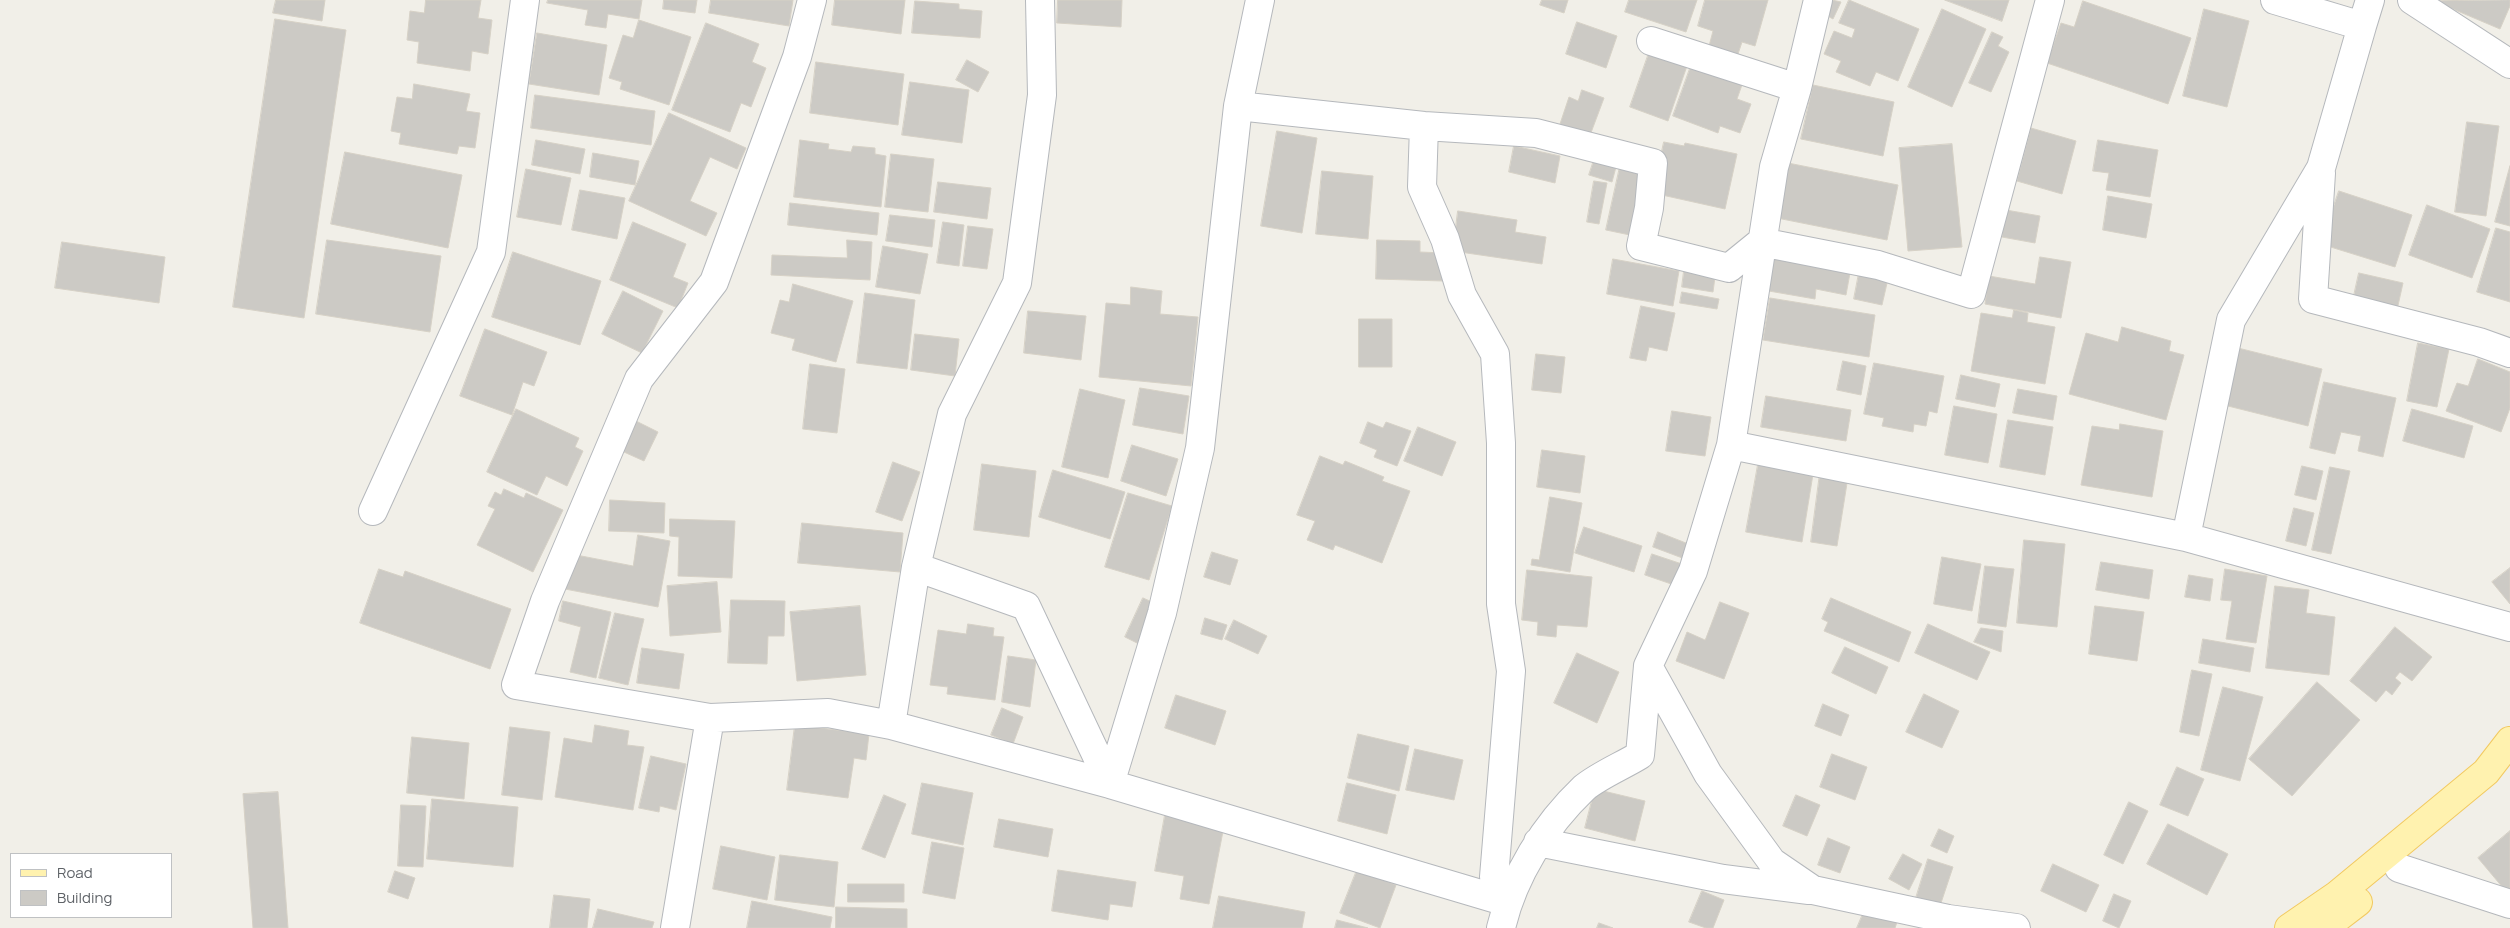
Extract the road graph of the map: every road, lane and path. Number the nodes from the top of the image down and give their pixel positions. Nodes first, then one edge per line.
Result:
1 (525, 0) edge
2 (812, 0) edge
3 (1040, 0) edge
4 (1260, 0) edge
5 (1818, 0) edge
6 (2050, 0) edge
7 (2275, 0) edge
8 (2370, 0) edge
9 (2412, 0) edge
10 (2362, 26) junction
11 (1652, 41) dead end
12 (2510, 64) edge
13 (1797, 88) junction
14 (1238, 106) junction
15 (1424, 126) junction
16 (2321, 168) junction
17 (1761, 242) junction
18 (2510, 353) edge
19 (1731, 444) junction
20 (374, 511) dead end
21 (2186, 537) junction
22 (916, 567) junction
23 (2510, 627) edge
24 (1648, 666) junction
25 (710, 718) junction
26 (891, 726) junction
27 (2510, 741) edge
28 (2510, 772) edge
29 (1110, 784) junction
30 (1538, 842) junction
31 (2399, 868) junction
32 (1813, 890) junction
33 (2510, 904) edge
34 (1504, 915) edge
35 (675, 928) edge
36 (2016, 928) edge
37 (2289, 928) edge
38 (2324, 928) edge

1 - 20 street
2 - 25 street
3 - 22 street
4 - 14 street
5 - 13 street
6 - 17 street
7 - 10 street
8 - 10 street
9 - 12 street
10 - 16 street
11 - 13 street
13 - 17 street
14 - 15 street
14 - 29 street
15 - 17 street
15 - 34 street
16 - 18 street
16 - 21 street
17 - 19 street
19 - 21 street
19 - 24 street
21 - 23 street
22 - 26 street
22 - 29 street
24 - 30 street
24 - 32 street
25 - 26 street
25 - 35 street
26 - 29 street
27 - 37 main road
28 - 31 main road
29 - 34 street
30 - 32 street
30 - 34 street
31 - 33 street
31 - 38 main road
32 - 36 street

